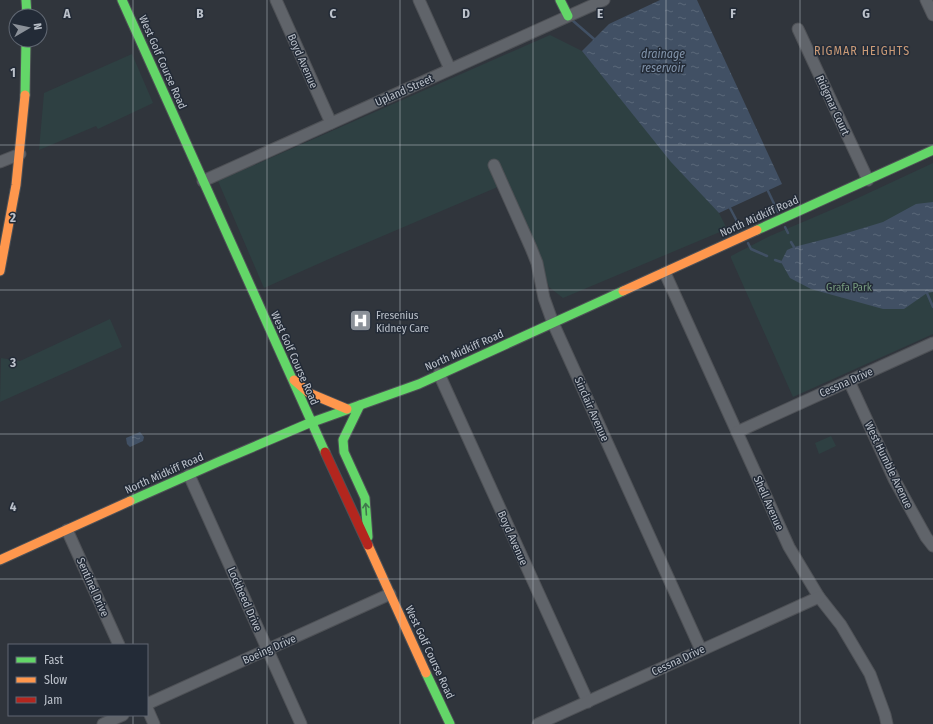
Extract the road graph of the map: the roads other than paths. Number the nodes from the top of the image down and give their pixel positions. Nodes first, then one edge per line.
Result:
1 (122, 0) edge
2 (276, 0) edge
3 (419, 0) edge
4 (560, 0) edge
5 (604, 0) edge
6 (926, 0) edge
7 (933, 15) edge
8 (568, 16) junction
9 (798, 29) dead end
10 (26, 48) edge
11 (450, 69) junction
12 (331, 123) junction
13 (933, 150) edge
14 (20, 154) junction
15 (0, 162) edge
16 (494, 165) dead end
17 (868, 180) junction
18 (203, 181) junction
19 (0, 271) edge
20 (665, 272) junction
21 (553, 323) junction
22 (933, 343) edge
23 (439, 374) junction
24 (291, 378) junction
25 (849, 381) junction
26 (360, 405) junction
27 (348, 409) junction
28 (311, 422) junction
29 (737, 432) junction
30 (189, 475) junction
31 (67, 530) junction
32 (933, 546) edge
33 (369, 548) junction
34 (0, 560) edge
35 (390, 594) junction
36 (819, 597) junction
37 (119, 644) edge
38 (267, 650) junction
39 (701, 650) junction
40 (588, 702) junction
41 (148, 704) edge
42 (148, 710) edge
43 (121, 716) edge
44 (103, 724) edge
45 (154, 724) edge
46 (301, 724) edge
47 (450, 724) edge
48 (538, 724) edge
49 (887, 724) edge

1 - 18 main road, West Golf Course Road
2 - 12 street, Boyd Avenue
3 - 11 street
4 - 8 main road
5 - 8 street, Upland Street
6 - 7 street
8 - 11 street, Upland Street
9 - 17 street, Ridgmar Court
10 - 14 main road
11 - 12 street, Upland Street
12 - 18 street, Upland Street
13 - 17 main road, North Midkiff Road
14 - 15 street
14 - 19 main road
16 - 21 street, Sinclair Avenue
17 - 20 main road, North Midkiff Road
18 - 24 main road, West Golf Course Road
20 - 21 main road, North Midkiff Road
20 - 29 street, Shell Avenue
21 - 23 main road, North Midkiff Road
21 - 39 street, Sinclair Avenue
22 - 25 street, Cessna Drive
23 - 26 main road, North Midkiff Road
23 - 40 street, Boyd Avenue
24 - 27 main road
24 - 28 main road, West Golf Course Road
25 - 29 street, Cessna Drive
25 - 32 street, West Humble Avenue
26 - 27 main road, North Midkiff Road
33 -> 26 main road
27 - 28 main road, North Midkiff Road
28 - 30 main road, North Midkiff Road
28 - 33 main road, West Golf Course Road
29 - 36 street, Shell Avenue
30 - 31 main road, North Midkiff Road
30 - 38 street, Lockheed Drive
31 - 34 main road, North Midkiff Road
31 - 37 street, Sentinel Drive
33 - 35 main road, West Golf Course Road
35 - 38 street, Boeing Drive
35 - 47 main road, West Golf Course Road
36 - 39 street, Cessna Drive
36 - 49 street, Shell Avenue
38 - 41 street, Boeing Drive
38 - 46 street, Lockheed Drive
39 - 40 street, Cessna Drive
40 - 48 street, Cessna Drive
42 - 45 street
43 - 44 street

